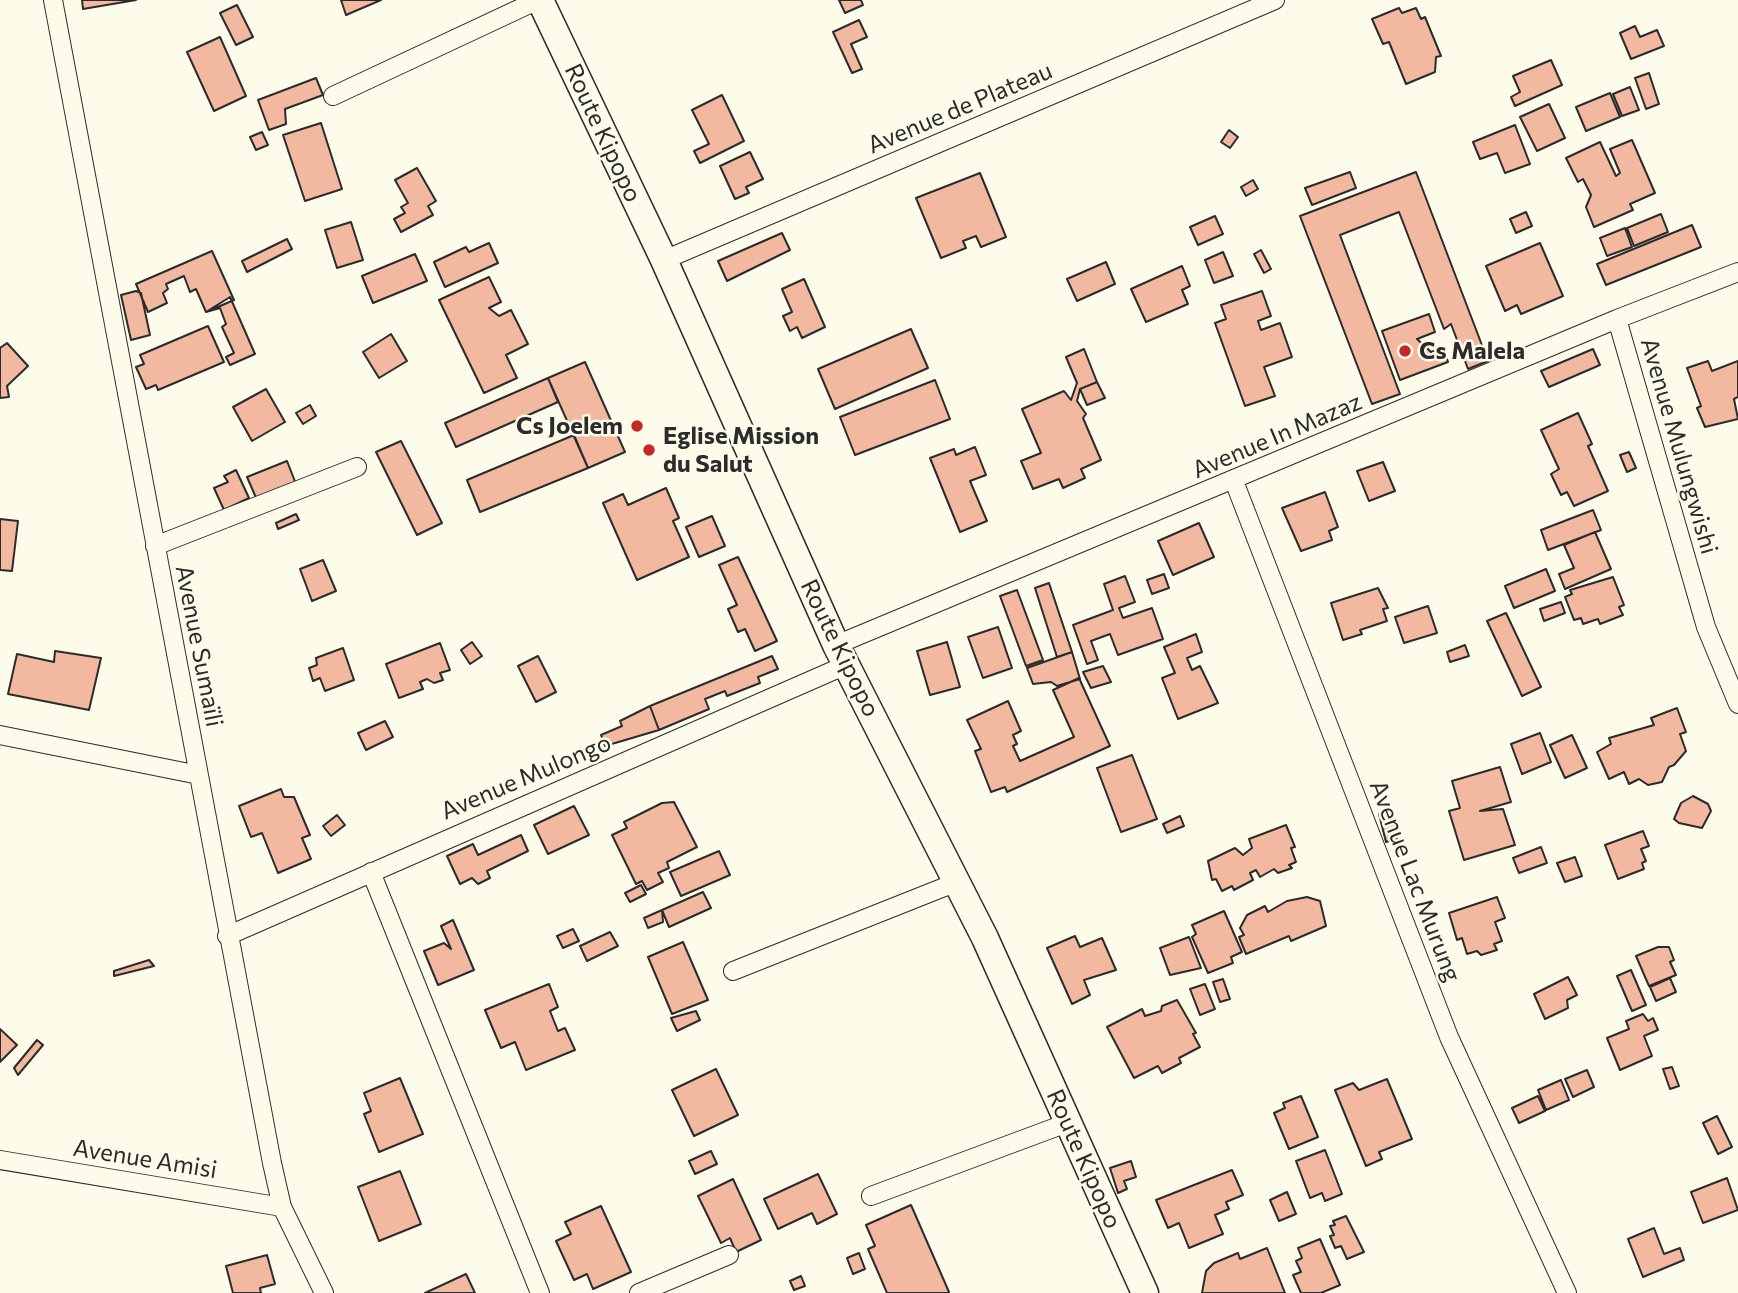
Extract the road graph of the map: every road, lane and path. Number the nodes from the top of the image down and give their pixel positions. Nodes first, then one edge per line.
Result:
1 (53, 0) edge
2 (539, 0) edge
3 (1275, 0) edge
4 (333, 96) dead end
5 (664, 260) junction
6 (1738, 272) edge
7 (1617, 319) junction
8 (357, 467) dead end
9 (1234, 481) junction
10 (155, 546) junction
11 (841, 655) junction
12 (1738, 704) edge
13 (0, 735) edge
14 (199, 775) junction
15 (370, 872) junction
16 (957, 882) junction
17 (227, 936) junction
18 (733, 971) dead end
19 (1067, 1124) junction
20 (0, 1160) edge
21 (871, 1196) dead end
22 (282, 1207) junction
23 (729, 1255) dead end
24 (324, 1293) edge
25 (540, 1293) edge
26 (639, 1293) edge
27 (1145, 1293) edge
28 (1567, 1293) edge

1 - 10 street, Avenue Sumaïli
2 - 4 street
2 - 5 main road, Route Kipopo
3 - 5 street, Avenue de Plateau
5 - 11 main road, Route Kipopo
6 - 7 street, Avenue In Mazaz
7 - 9 street, Avenue In Mazaz
7 - 12 street, Avenue Mulungwishi
8 - 10 street
9 - 11 street, Avenue In Mazaz
9 - 28 street, Avenue Lac Murung
10 - 14 street, Avenue Sumaïli
11 - 15 street, Avenue Mulongo
11 - 16 main road, Route Kipopo
13 - 14 street
14 - 17 street, Avenue Sumaïli
15 - 17 street, Avenue Mulongo
15 - 25 street
16 - 18 street
16 - 19 main road, Route Kipopo
17 - 22 street, Avenue Sumaïli
19 - 21 street
19 - 27 main road, Route Kipopo
20 - 22 street, Avenue Amisi
22 - 24 street, Avenue Sumaïli
23 - 26 street

